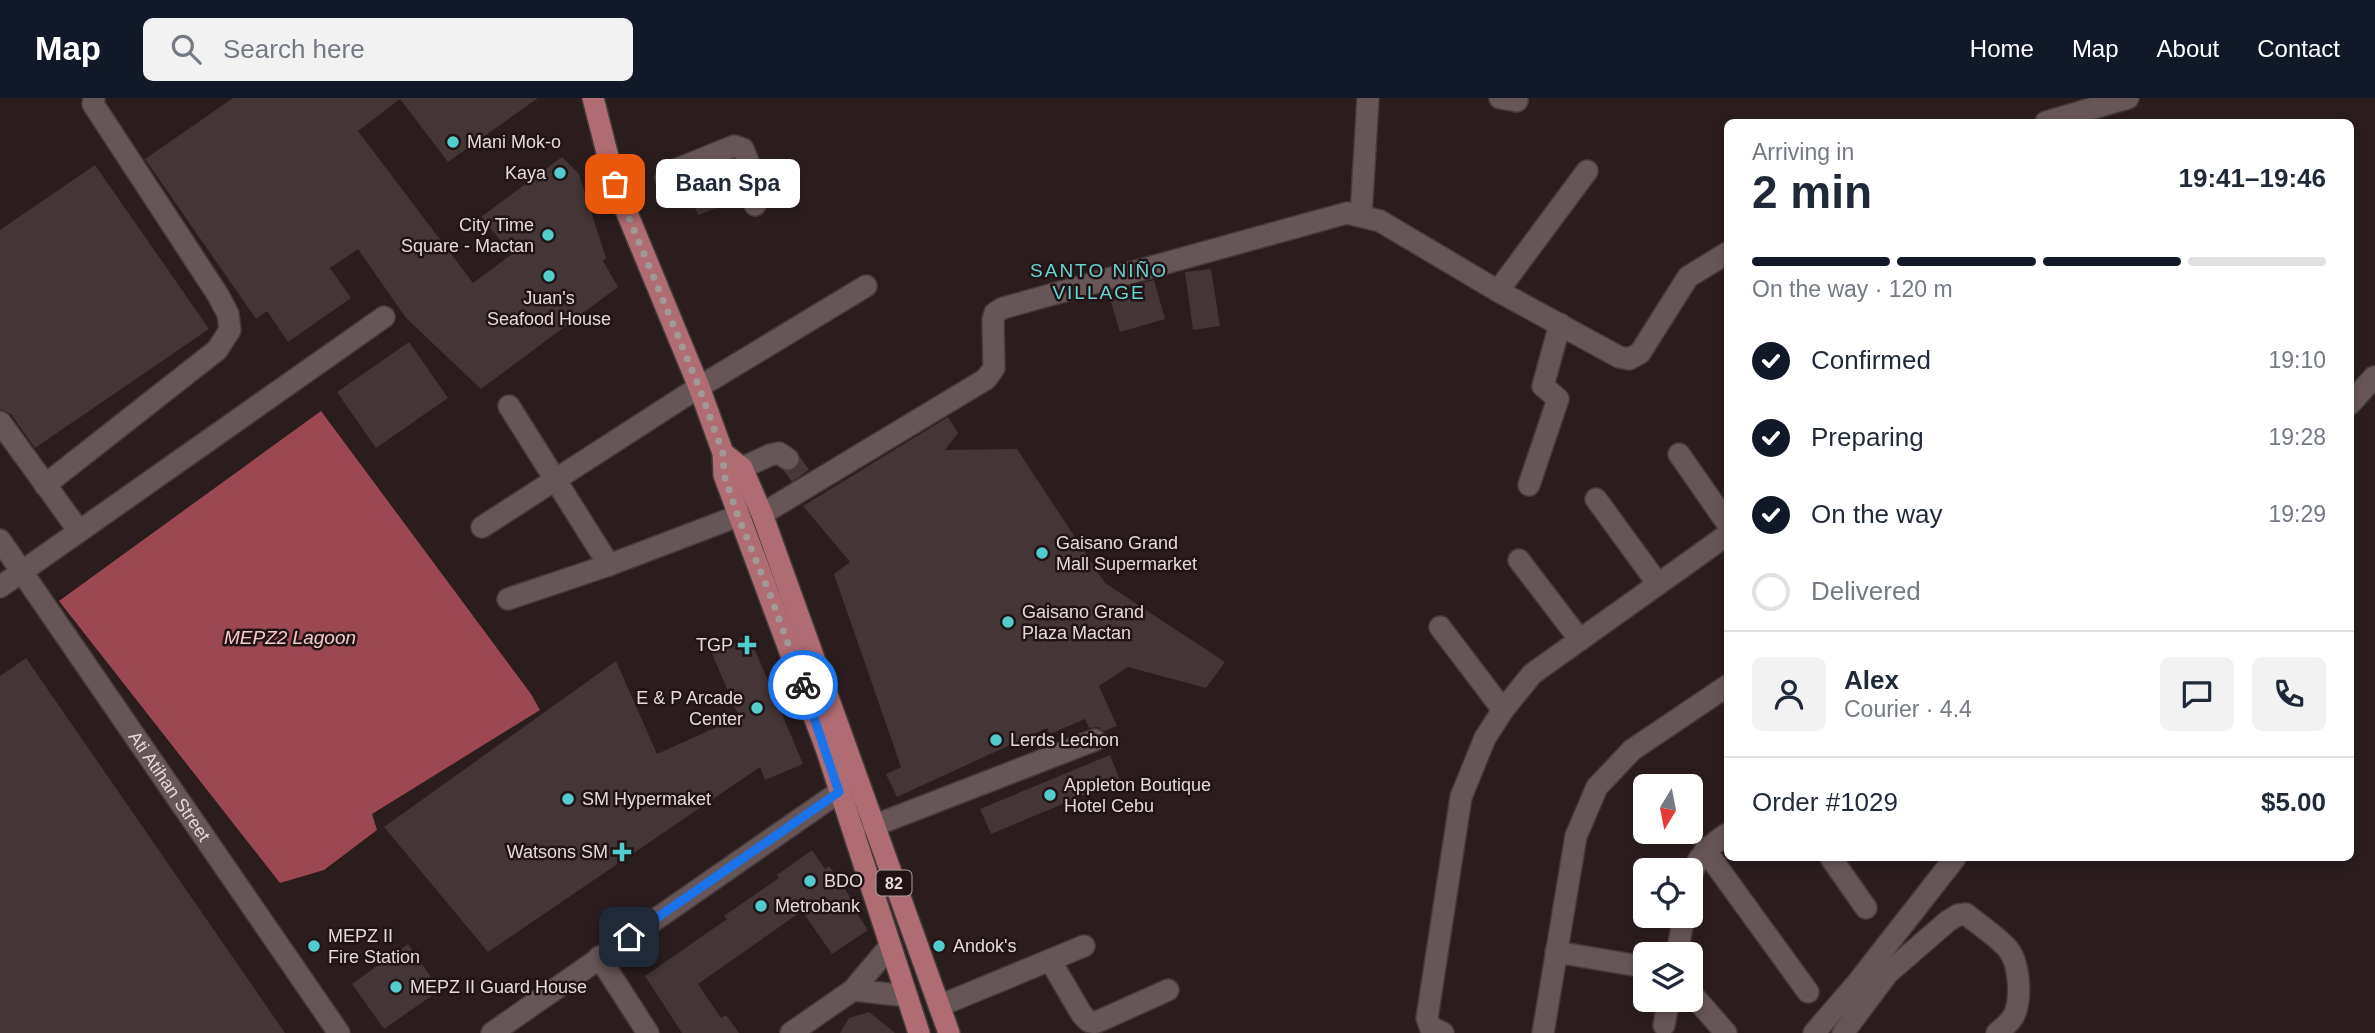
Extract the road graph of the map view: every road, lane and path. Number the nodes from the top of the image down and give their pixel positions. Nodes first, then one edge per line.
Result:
1 (94, 98) edge
2 (593, 98) edge
3 (1368, 98) edge
4 (2128, 98) edge
5 (2058, 113) edge
6 (1587, 170) dead end
7 (666, 178) dead end
8 (755, 205) dead end
9 (1361, 215) junction
10 (1724, 255) edge
11 (866, 286) dead end
12 (1498, 290) junction
13 (384, 317) dead end
14 (1560, 324) junction
15 (2374, 377) edge
16 (699, 387) junction
17 (2354, 400) edge
18 (509, 407) dead end
19 (0, 422) edge
20 (723, 453) junction
21 (1679, 454) dead end
22 (788, 459) dead end
23 (742, 468) junction
24 (555, 480) junction
25 (45, 485) junction
26 (1530, 485) dead end
27 (1596, 499) dead end
28 (762, 514) junction
29 (738, 516) junction
30 (1724, 519) edge
31 (482, 527) dead end
32 (79, 531) junction
33 (1724, 537) edge
34 (0, 540) edge
35 (1519, 559) dead end
36 (610, 565) junction
37 (23, 571) junction
38 (1658, 584) junction
39 (0, 587) edge
40 (508, 599) dead end
41 (1440, 627) dead end
42 (1580, 640) junction
43 (1724, 688) edge
44 (1503, 710) junction
45 (1095, 740) dead end
46 (839, 792) junction
47 (873, 826) junction
48 (1724, 836) edge
49 (1705, 850) junction
50 (1699, 858) edge
51 (1833, 861) edge
52 (1953, 861) edge
53 (1866, 908) dead end
54 (890, 946) junction
55 (1084, 946) dead end
56 (1556, 952) junction
57 (599, 957) junction
58 (1050, 960) junction
59 (1633, 965) edge
60 (853, 990) junction
61 (1168, 990) dead end
62 (1808, 992) dead end
63 (907, 996) junction
64 (939, 1006) junction
65 (1703, 1007) edge
66 (1666, 1012) edge
67 (1664, 1025) dead end
68 (339, 1033) edge
69 (492, 1033) edge
70 (648, 1033) edge
71 (791, 1033) edge
72 (919, 1033) edge
73 (949, 1033) edge
74 (1443, 1033) edge
75 (1542, 1033) edge
76 (1726, 1033) edge
77 (1814, 1033) edge
78 (1843, 1033) edge
79 (1997, 1033) edge

1 - 25 street
2 - 16 main road, 82
3 - 9 street
4 - 5 street
6 - 12 street
7 - 8 street
9 - 12 street
9 - 28 street
10 - 14 street
11 - 16 street
12 - 14 street
13 - 32 street
14 - 26 street
15 - 17 street
16 - 20 main road, 82
16 - 24 street
18 - 24 street
19 - 25 street
20 - 23 main road, 82
20 - 29 main road, 82
21 - 30 street
22 - 23 street
23 - 28 main road, 82
24 - 31 street
24 - 36 street
25 - 32 street
27 - 38 street
28 - 47 main road, 82
29 - 36 street
29 - 46 main road, 82
32 - 37 street
33 - 38 street
34 - 37 street, Ati Atihan Street
35 - 42 street
36 - 40 street
37 - 39 street
37 - 68 street, Ati Atihan Street
38 - 42 street
41 - 44 street
42 - 44 street
43 - 56 street
44 - 74 street
45 - 47 street
46 - 54 main road, 82
46 - 57 street
47 - 64 main road, 82
48 - 49 street
49 - 50 street
49 - 62 street
51 - 53 street
52 - 77 street
54 - 60 street
54 - 63 main road, 82
55 - 58 street
56 - 59 street
56 - 75 street
57 - 69 street
57 - 70 street
58 - 61 street
58 - 64 street
60 - 63 street
60 - 71 street
63 - 72 main road, 82
64 - 73 main road, 82
65 - 76 street
66 - 67 street
78 - 79 street

